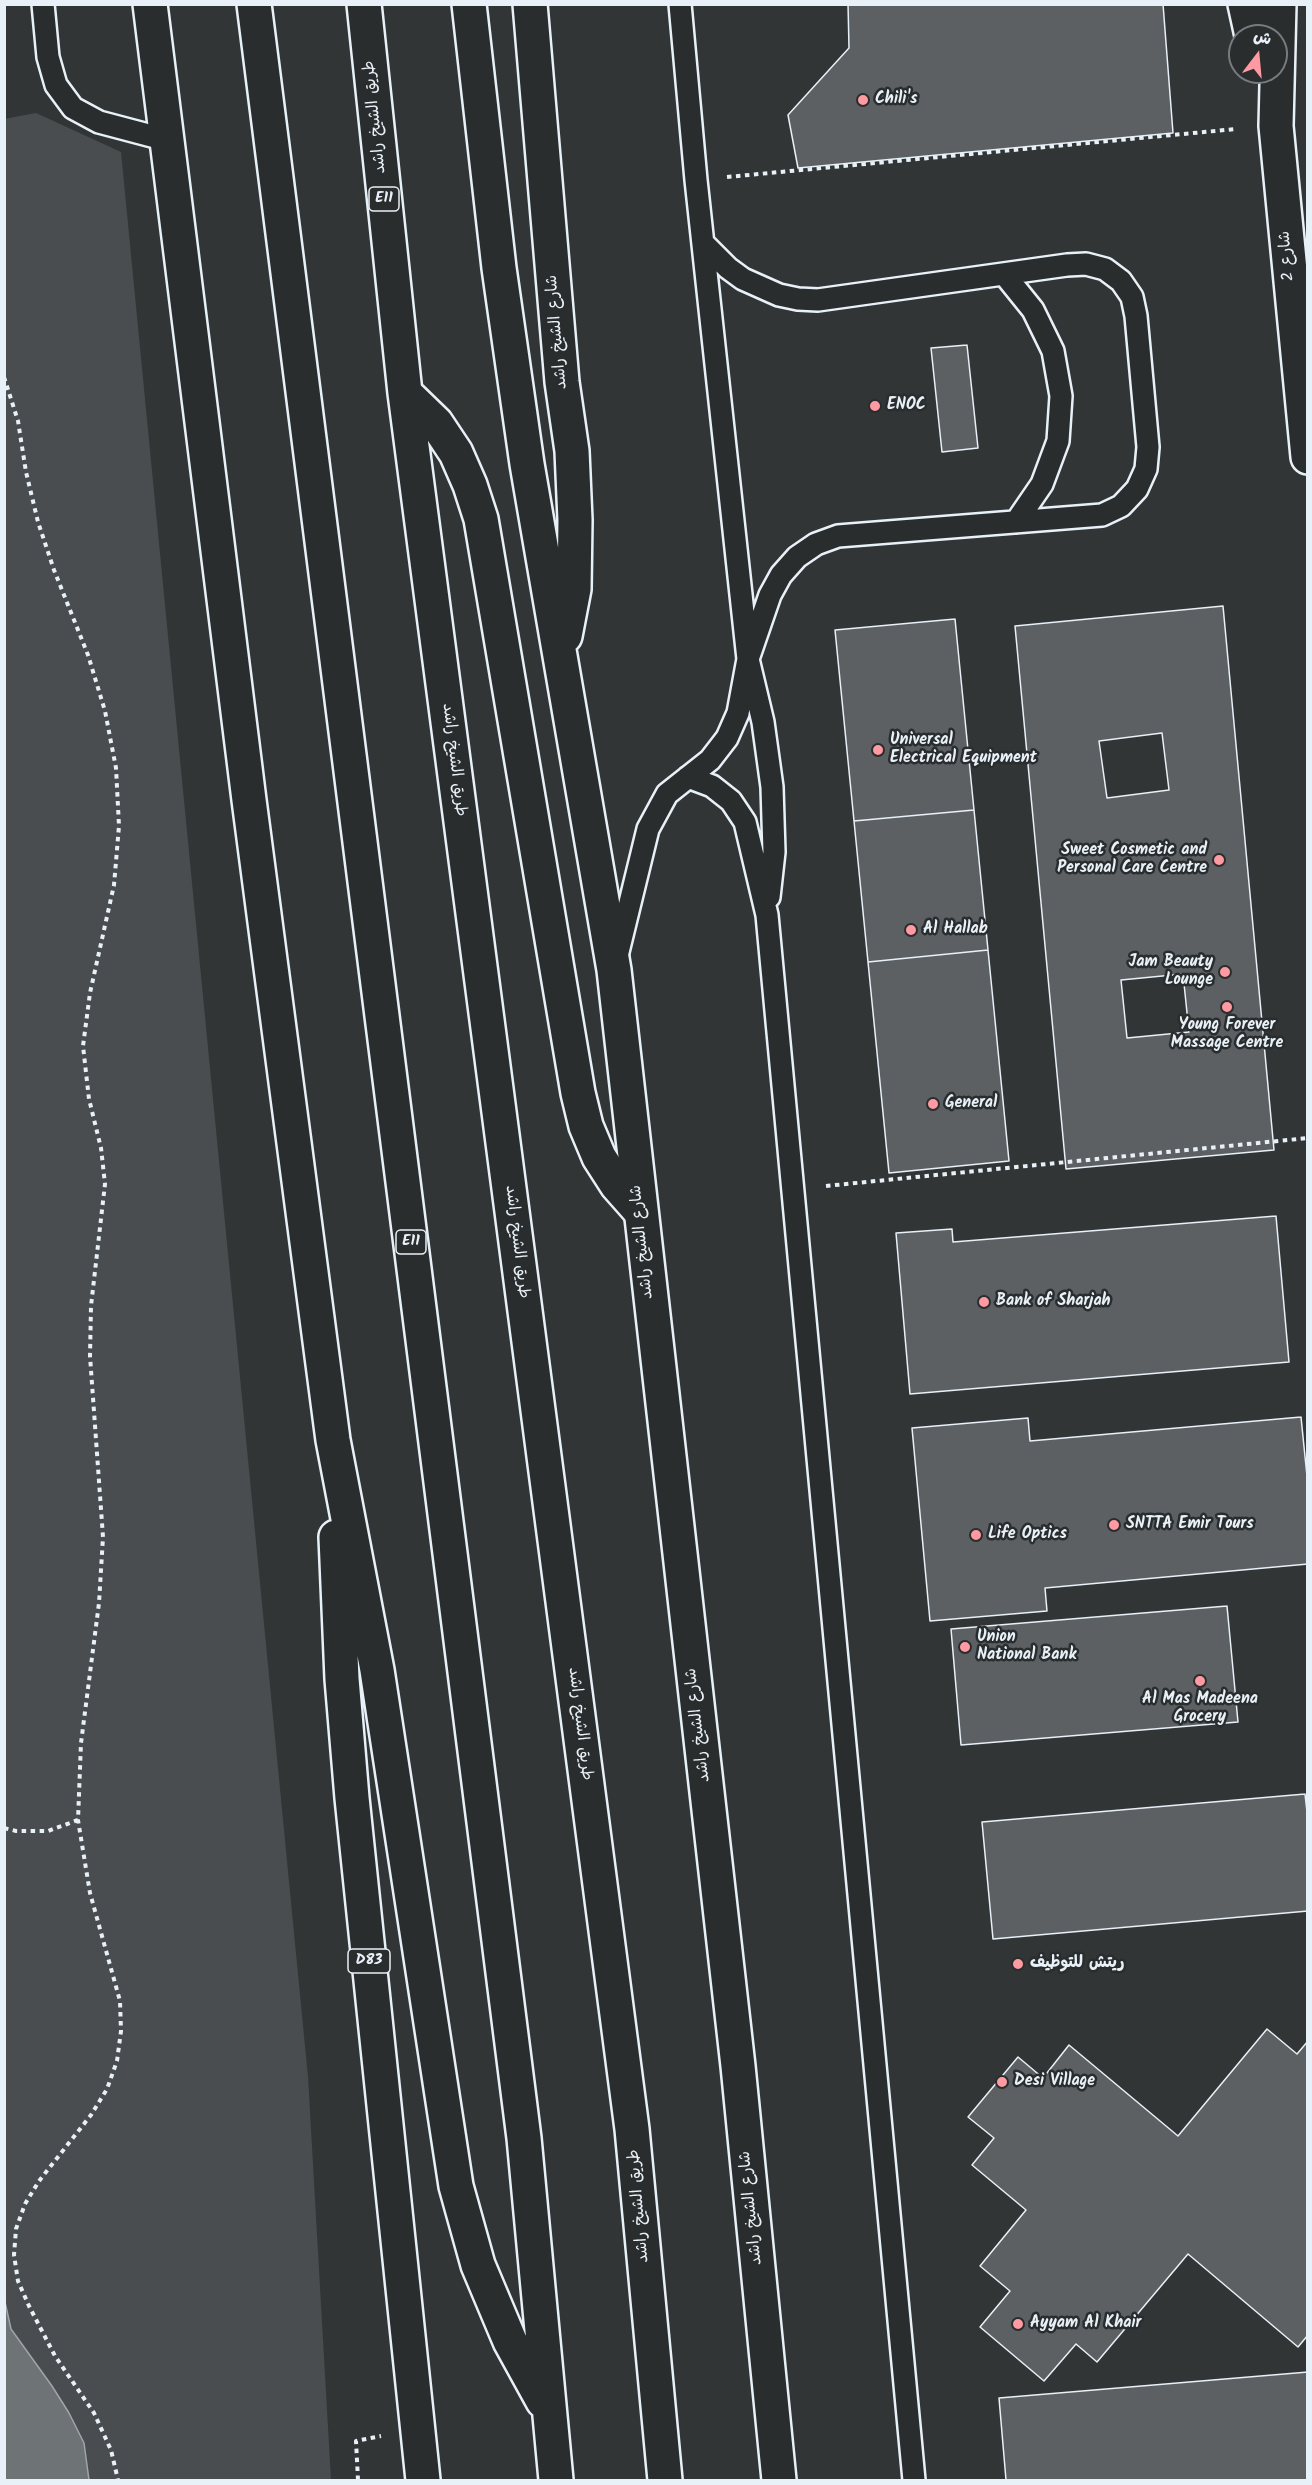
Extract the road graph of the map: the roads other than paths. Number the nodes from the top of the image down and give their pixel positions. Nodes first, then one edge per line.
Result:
1 (43, 4) edge
2 (150, 4) edge
3 (254, 4) edge
4 (363, 4) edge
5 (469, 4) edge
6 (530, 4) edge
7 (680, 4) edge
8 (1245, 4) edge
9 (1279, 4) edge
10 (1249, 24) edge
11 (1264, 84) edge
12 (1276, 126) junction
13 (167, 140) junction
14 (703, 243) junction
15 (1004, 274) junction
16 (1299, 281) edge
17 (405, 393) junction
18 (1308, 457) edge
19 (1016, 522) junction
20 (561, 658) junction
21 (748, 659) junction
22 (688, 777) junction
23 (766, 915) junction
24 (614, 970) junction
25 (639, 1210) junction
26 (333, 1440) junction
27 (550, 2413) junction
28 (423, 2481) edge
29 (556, 2481) edge
30 (665, 2481) edge
31 (779, 2481) edge
32 (914, 2481) edge

1 - 13 lane
2 - 13 main road
3 - 27 main road, E11
4 - 17 main road, طريق الشيخ راشد / E11
5 - 20 main road, شارع الشيخ راشد
6 - 20 main road, شارع الشيخ راشد
7 - 14 lane
8 - 10 main road
9 - 12 main road, شارع 2
11 - 12 main road, شارع 2
12 - 16 main road, شارع 2
13 - 26 main road
14 - 15 lane
14 - 21 lane
15 - 19 lane
15 - 19 lane
16 - 18 main road, شارع 2
17 - 25 main road
17 - 30 main road, طريق الشيخ راشد / E11
19 - 21 lane
20 - 24 main road, شارع الشيخ راشد
21 - 22 lane
21 - 23 lane
22 - 23 lane
22 - 24 lane
23 - 32 lane
24 - 25 main road, شارع الشيخ راشد
25 - 31 main road, شارع الشيخ راشد
26 - 27 main road
26 - 28 main road, D83
27 - 29 main road, E11

